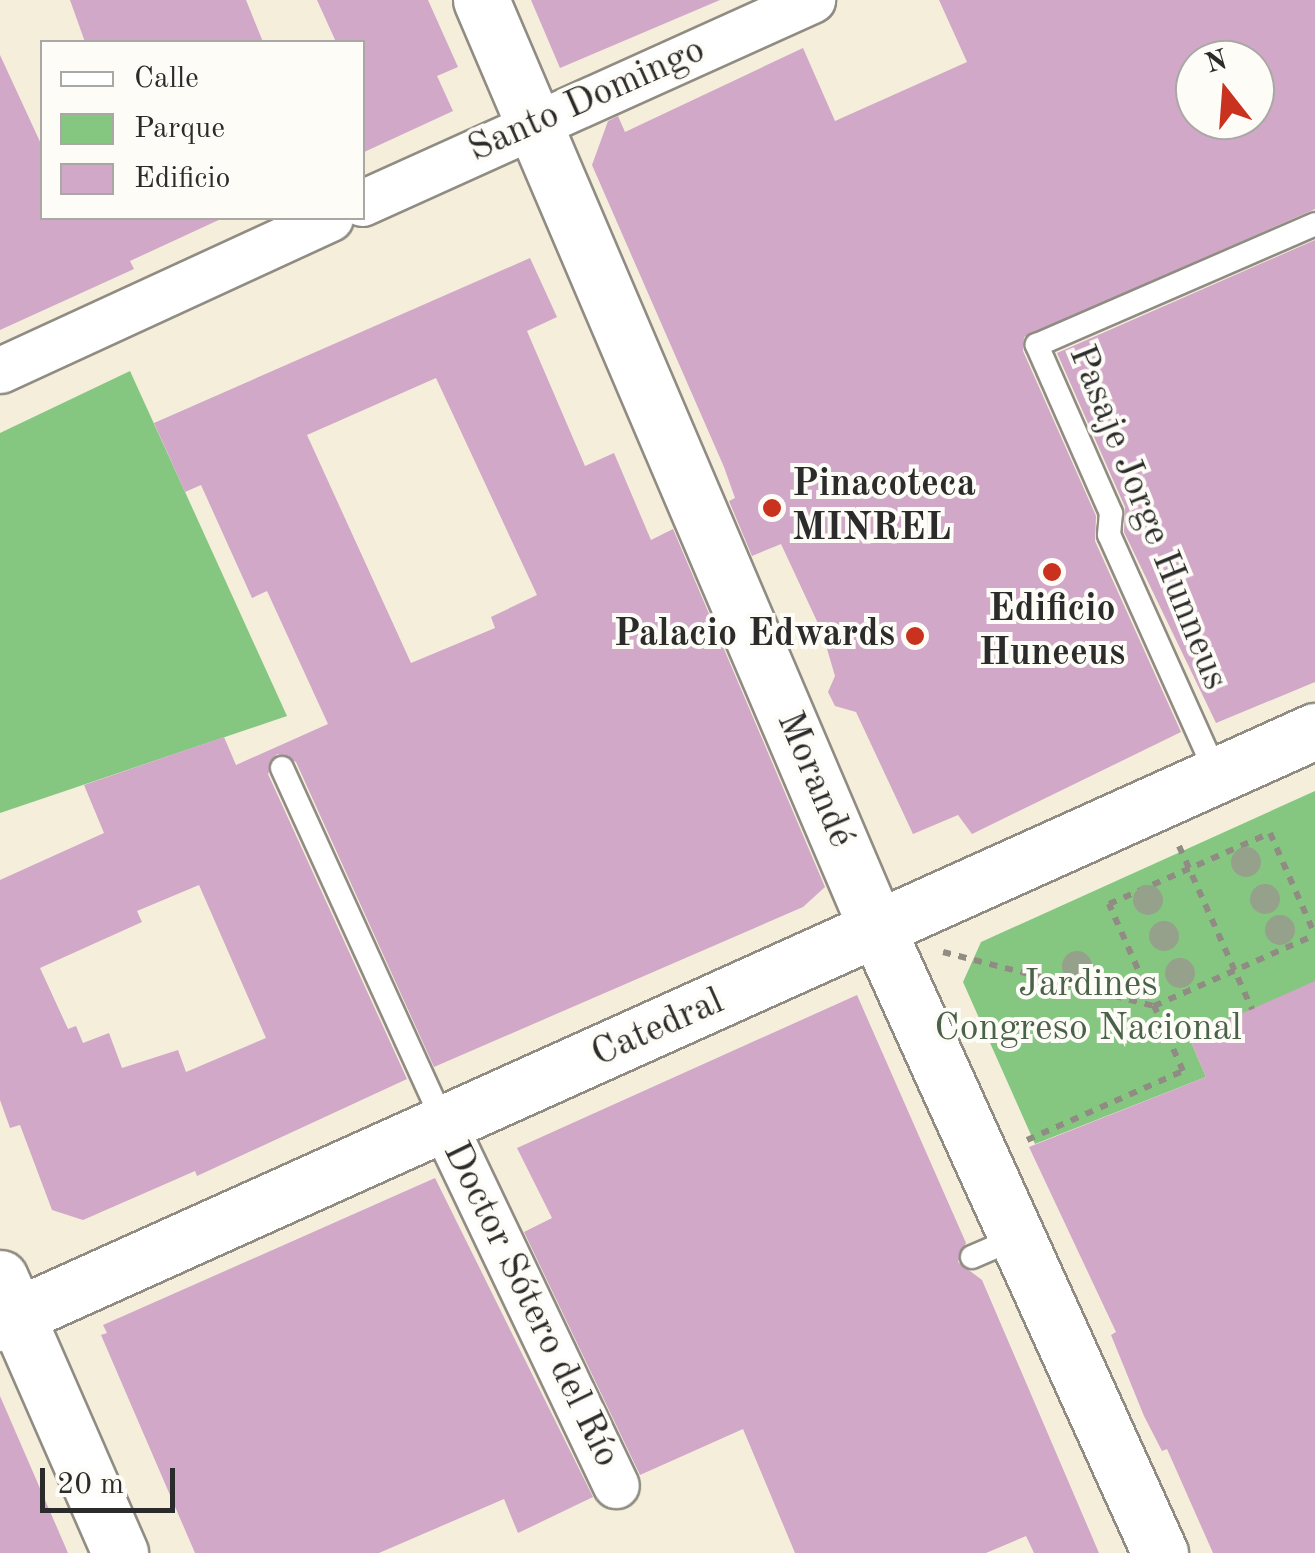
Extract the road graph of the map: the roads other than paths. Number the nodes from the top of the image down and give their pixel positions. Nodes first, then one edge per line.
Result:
1 (481, 0) edge
2 (812, 0) edge
3 (534, 124) junction
4 (365, 201) edge
5 (326, 220) edge
6 (1315, 224) edge
7 (0, 370) edge
8 (1315, 731) edge
9 (282, 768) dead end
10 (1217, 776) junction
11 (878, 931) junction
12 (444, 1125) junction
13 (5, 1305) edge
14 (616, 1485) dead end
15 (120, 1553) edge
16 (1160, 1553) edge

1 - 3 street, Morandé
2 - 3 street, Santo Domingo
3 - 4 street, Santo Domingo
3 - 11 street, Morandé
5 - 7 street
6 - 10 lane, Pasaje Jorge Hunneus
8 - 10 street, Catedral
9 - 12 lane
10 - 11 street, Catedral
11 - 12 street, Catedral
11 - 16 street, Morandé
12 - 13 street, Catedral
12 - 14 street, Doctor Sótero del Río
13 - 15 street

